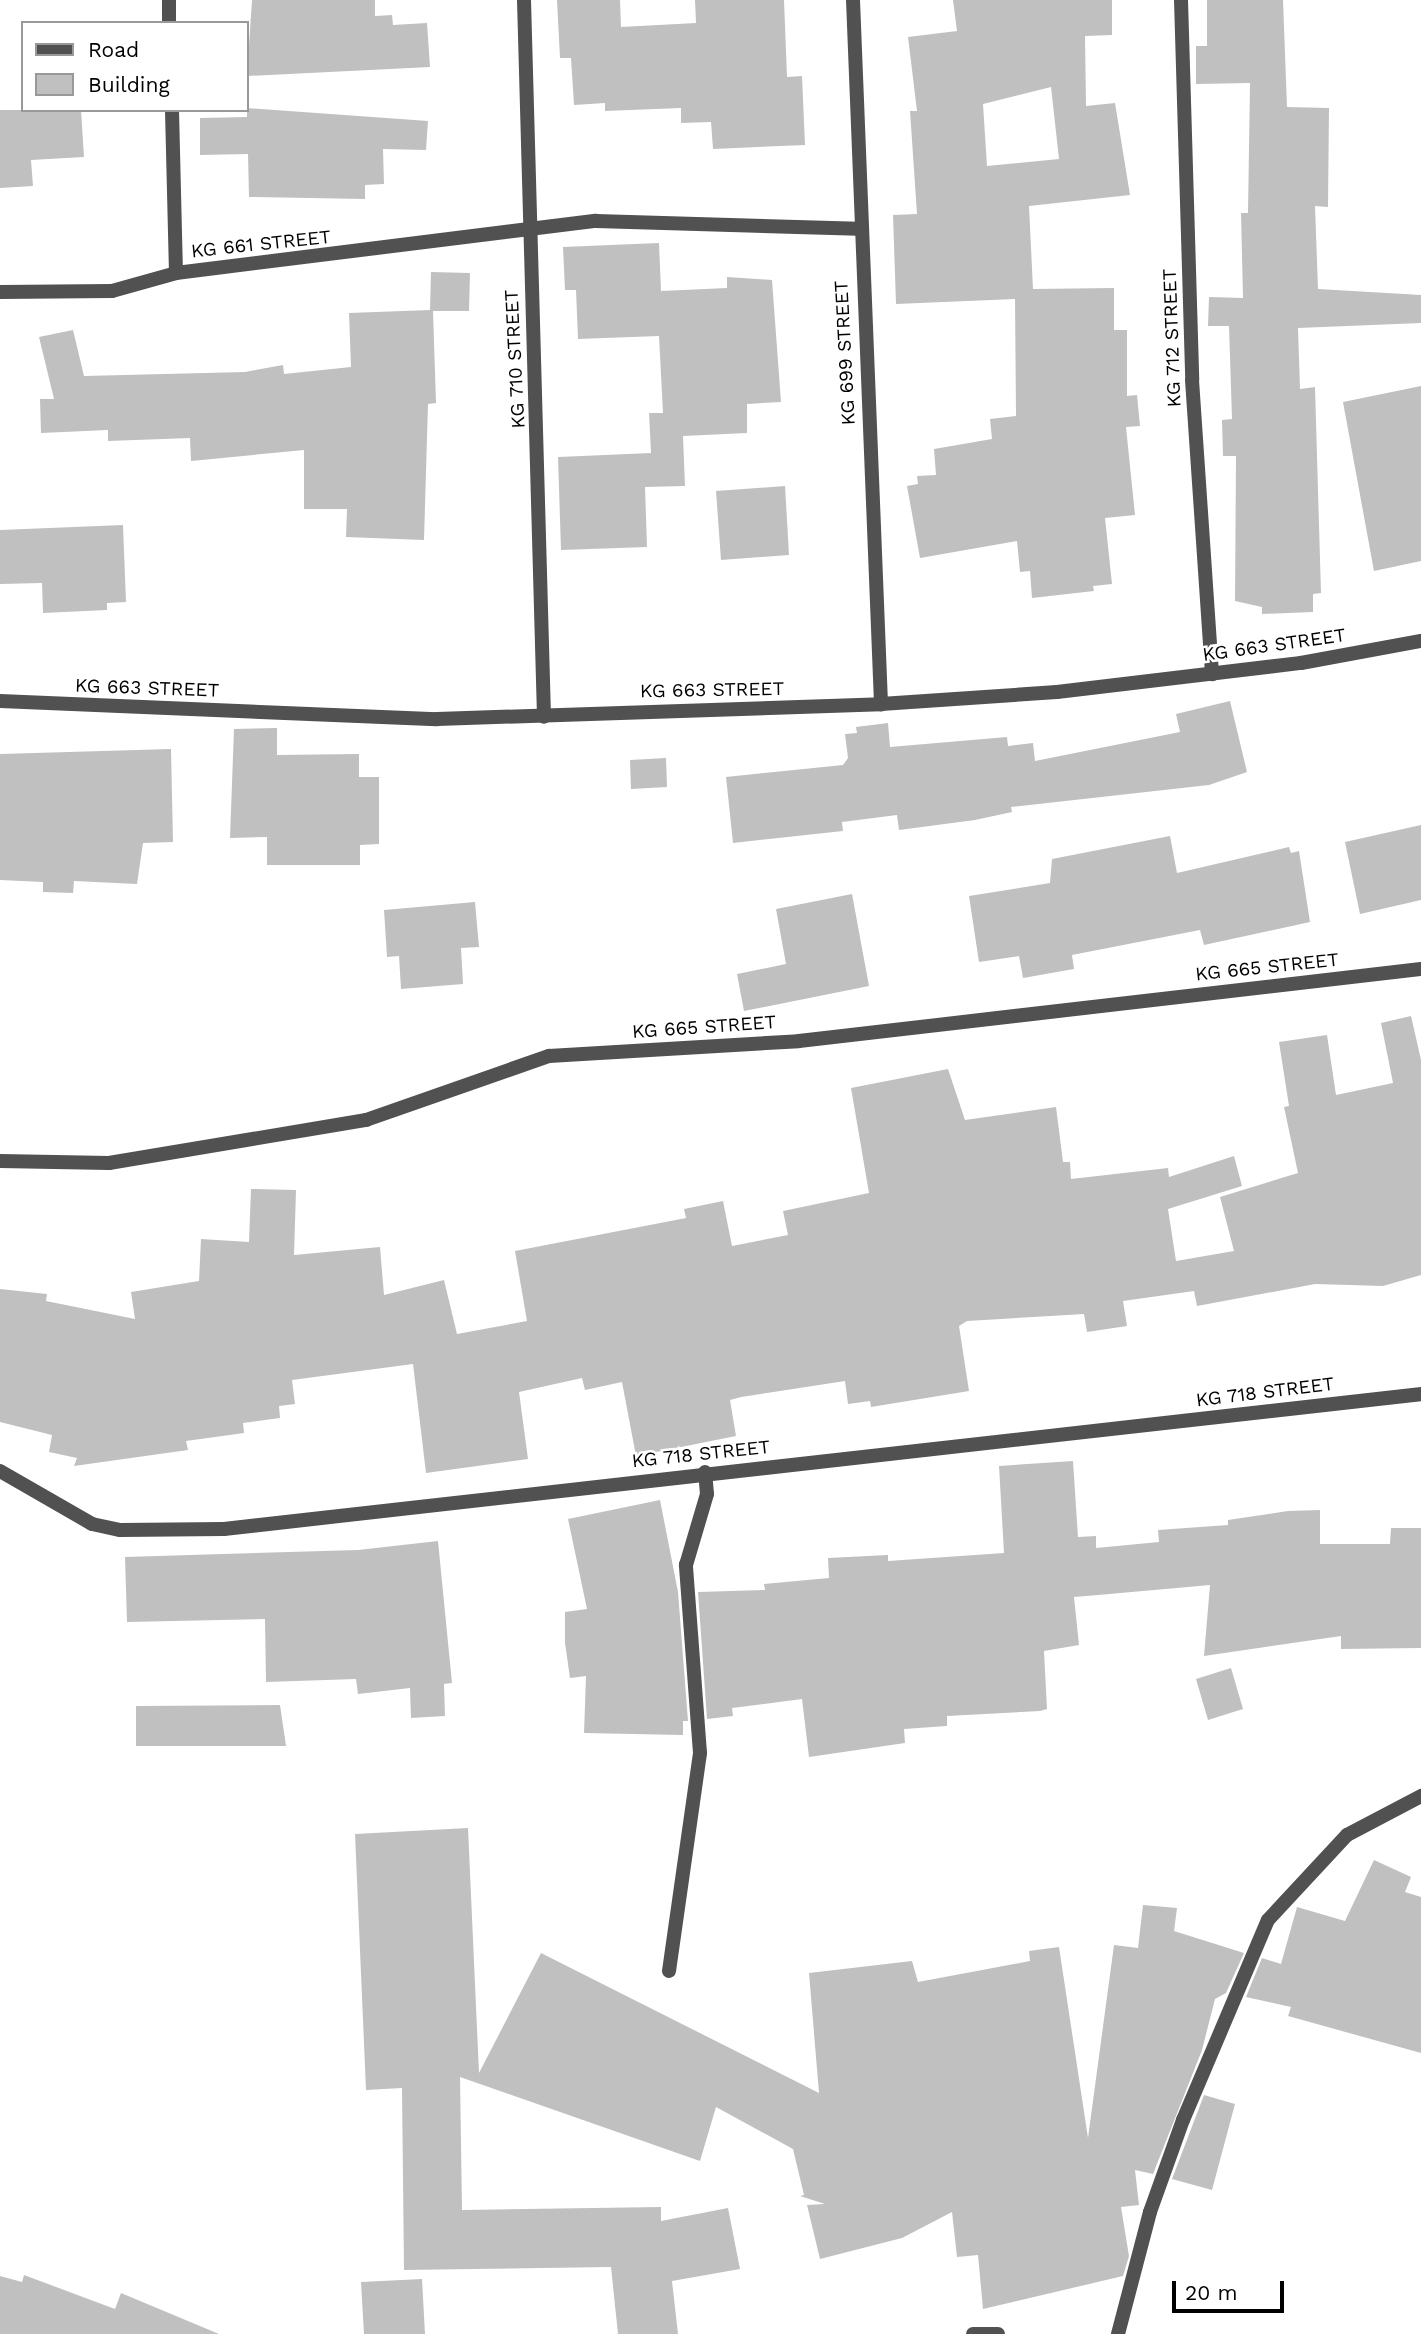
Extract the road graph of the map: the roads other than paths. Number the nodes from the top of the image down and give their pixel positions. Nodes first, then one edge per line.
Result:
1 (169, 0) edge
2 (524, 0) edge
3 (853, 0) edge
4 (1181, 0) edge
5 (169, 21) edge
6 (172, 112) edge
7 (527, 227) junction
8 (858, 229) junction
9 (176, 272) junction
10 (0, 292) edge
11 (1421, 641) edge
12 (1212, 674) junction
13 (0, 701) edge
14 (881, 704) junction
15 (544, 717) junction
16 (1421, 969) edge
17 (0, 1161) edge
18 (1421, 1394) edge
19 (0, 1471) edge
20 (705, 1472) junction
21 (1421, 1796) edge
22 (669, 1971) dead end
23 (973, 2334) edge
24 (998, 2334) edge
25 (1118, 2334) edge

1 - 5 street
2 - 7 street, KG 710 STREET
3 - 8 street, KG 699 STREET
4 - 12 street, KG 712 STREET
6 - 9 street
7 - 8 street, KG 661 STREET
7 - 9 street, KG 661 STREET
7 - 15 street, KG 710 STREET
8 - 14 street, KG 699 STREET
9 - 10 street, KG 661 STREET
11 - 12 street, KG 663 STREET
12 - 14 street, KG 663 STREET
13 - 15 street, KG 663 STREET
14 - 15 street, KG 663 STREET
16 - 17 street, KG 665 STREET
18 - 20 street, KG 718 STREET
19 - 20 street, KG 718 STREET
20 - 22 street
21 - 25 street
23 - 24 street

